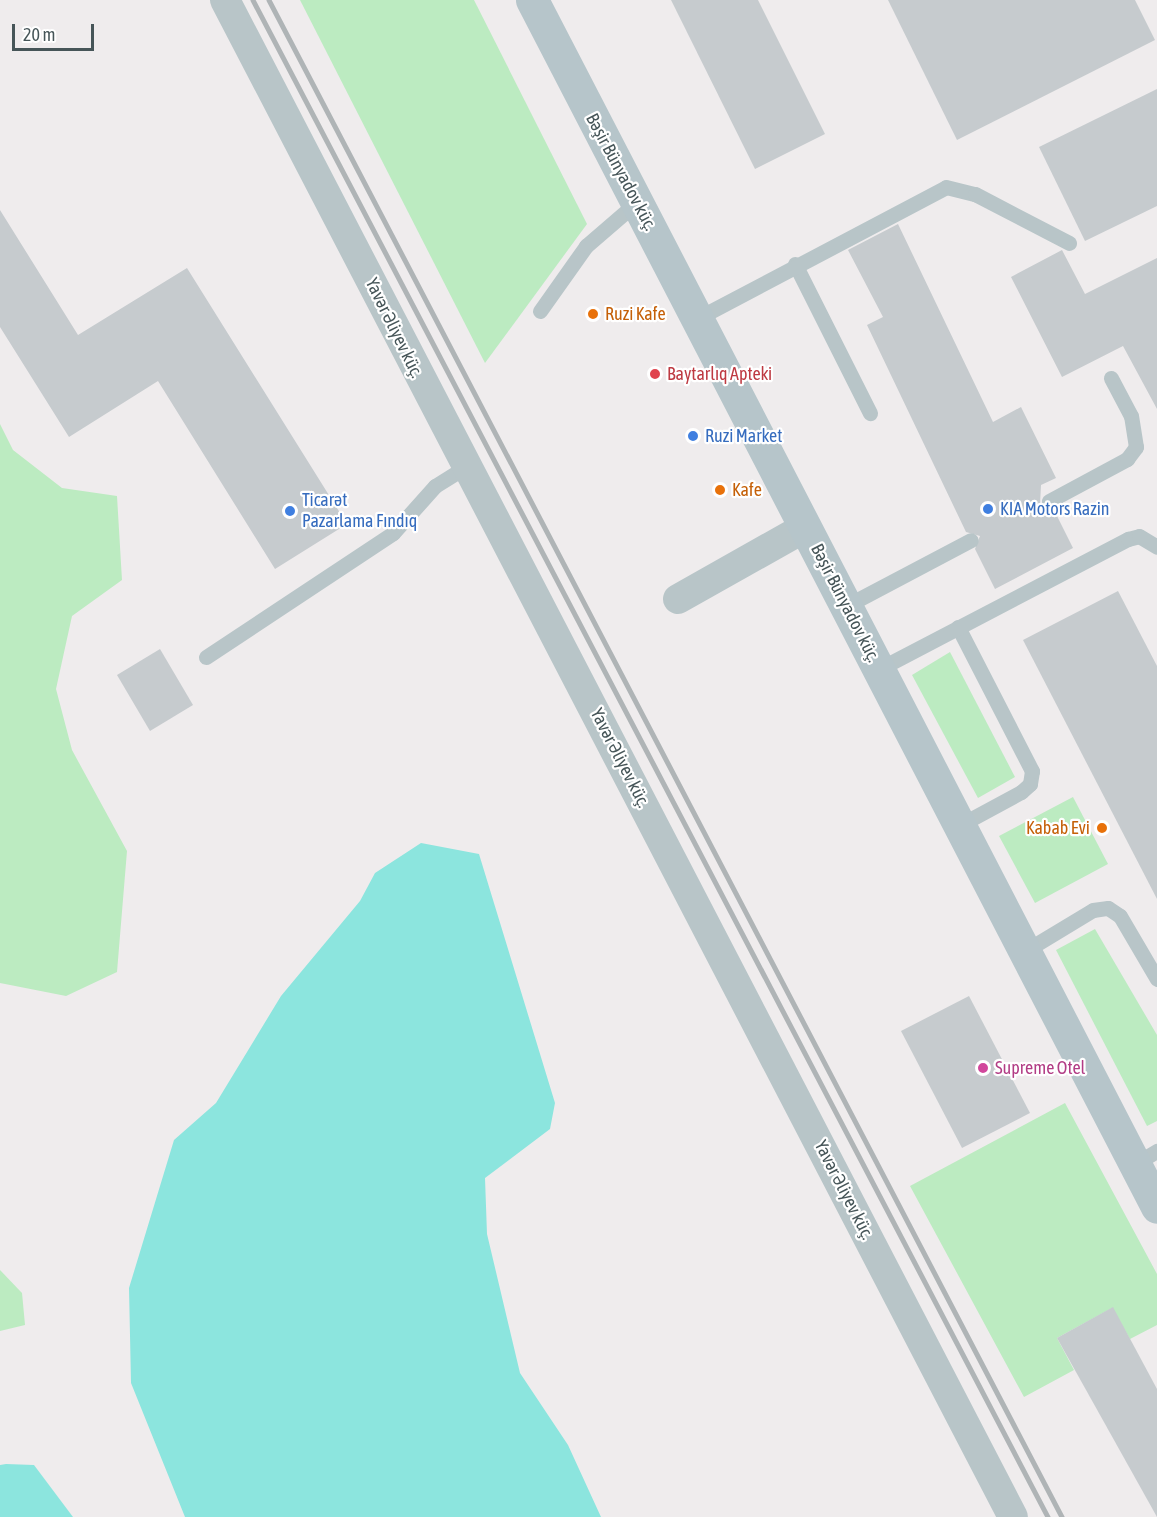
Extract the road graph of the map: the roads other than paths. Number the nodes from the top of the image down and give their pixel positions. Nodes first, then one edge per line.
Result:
1 (225, 0) edge
2 (532, 0) edge
3 (637, 202) junction
4 (1070, 243) dead end
5 (795, 264) junction
6 (540, 311) dead end
7 (698, 318) junction
8 (1111, 378) dead end
9 (870, 413) dead end
10 (467, 466) junction
11 (1049, 501) dead end
12 (806, 527) junction
13 (971, 540) dead end
14 (1157, 547) edge
15 (678, 599) dead end
16 (846, 606) junction
17 (958, 627) junction
18 (206, 657) dead end
19 (879, 669) junction
20 (960, 825) junction
21 (1025, 951) junction
22 (1157, 979) edge
23 (1146, 1158) edge
24 (1157, 1207) edge
25 (1013, 1517) edge

1 - 10 street, Yavər Əliyev küç.
2 - 3 street, Bəşir Bünyadov küç.
3 - 6 lane
3 - 7 street, Bəşir Bünyadov küç.
4 - 5 lane
5 - 7 lane
5 - 9 lane
7 - 12 street, Bəşir Bünyadov küç.
8 - 11 lane
10 - 18 lane
10 - 25 street, Yavər Əliyev küç.
12 - 15 street
12 - 16 street, Bəşir Bünyadov küç.
13 - 16 lane
14 - 17 lane
16 - 19 street, Bəşir Bünyadov küç.
17 - 19 lane
17 - 20 lane
19 - 20 street, Bəşir Bünyadov küç.
20 - 21 street, Bəşir Bünyadov küç.
21 - 22 lane
21 - 23 street, Bəşir Bünyadov küç.
23 - 24 street, Bəşir Bünyadov küç.

